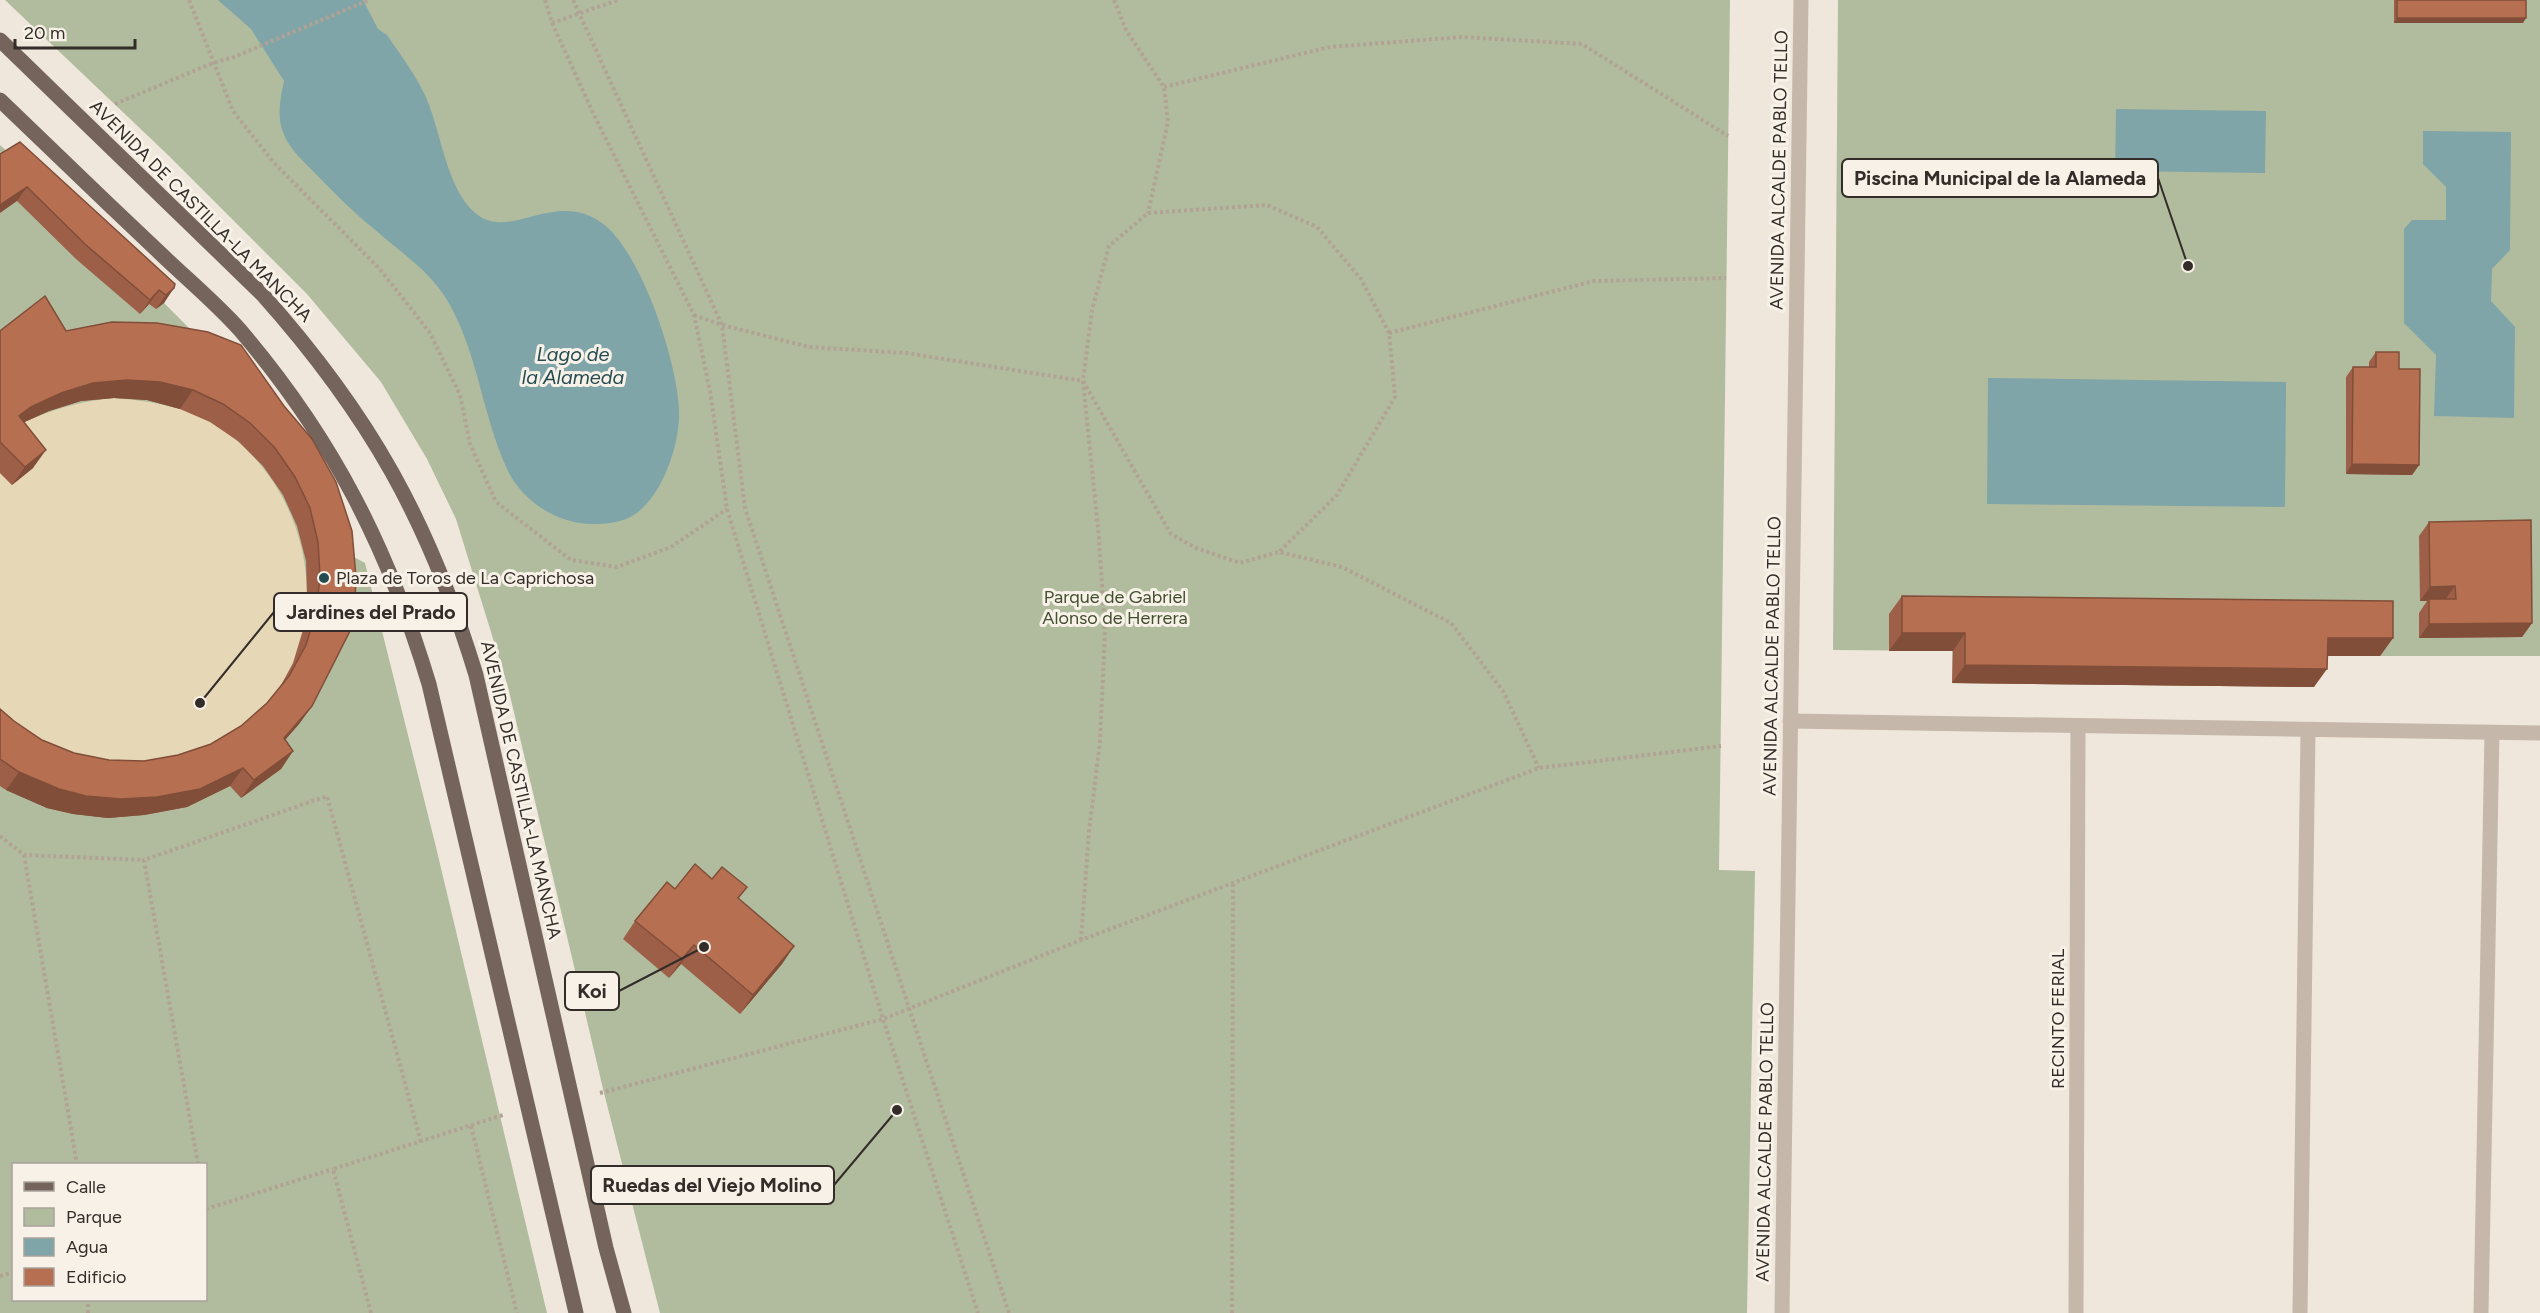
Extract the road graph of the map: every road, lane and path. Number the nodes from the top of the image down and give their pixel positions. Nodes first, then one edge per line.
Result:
1 (189, 0) edge
2 (369, 0) edge
3 (545, 0) edge
4 (573, 0) edge
5 (618, 0) edge
6 (1114, 0) edge
7 (1801, 0) edge
8 (577, 12) junction
9 (552, 23) junction
10 (0, 40) edge
11 (213, 63) junction
12 (1164, 87) junction
13 (0, 100) edge
14 (115, 104) dead end
15 (1728, 136) dead end
16 (1148, 213) junction
17 (1726, 278) dead end
18 (694, 315) junction
19 (722, 325) junction
20 (1389, 333) junction
21 (1083, 381) junction
22 (726, 509) junction
23 (1279, 552) junction
24 (1790, 721) junction
25 (2078, 726) junction
26 (2308, 729) junction
27 (2492, 733) junction
28 (2536, 733) edge
29 (1721, 746) dead end
30 (1539, 768) junction
31 (0, 836) edge
32 (24, 855) junction
33 (144, 860) junction
34 (1233, 882) junction
35 (1081, 940) junction
36 (908, 1010) junction
37 (883, 1019) junction
38 (572, 1097) junction
39 (528, 1109) junction
40 (471, 1126) junction
41 (421, 1142) junction
42 (77, 1163) edge
43 (198, 1163) edge
44 (333, 1169) junction
45 (207, 1209) edge
46 (371, 1313) edge
47 (518, 1313) edge
48 (576, 1313) edge
49 (624, 1313) edge
50 (978, 1313) edge
51 (1009, 1313) edge
52 (1232, 1313) edge
53 (1782, 1313) edge
54 (2076, 1313) edge
55 (2300, 1313) edge
56 (2481, 1313) edge

1 - 11 path
2 - 11 path
3 - 9 path
4 - 8 path
5 - 8 path
6 - 12 path
7 - 24 street, AVENIDA ALCALDE PABLO TELLO
8 - 9 path
8 - 19 path
9 - 18 path
10 - 38 main road, AVENIDA DE CASTILLA-LA MANCHA
11 - 14 path
11 - 22 path
12 - 15 path
12 - 16 path
13 - 39 main road
16 - 20 path
16 - 21 path
17 - 20 path
18 - 19 path
18 - 22 path
19 - 21 path
19 - 36 path
20 - 23 path
21 - 23 path
21 - 35 path
22 - 37 path
23 - 30 path
24 - 25 street
24 - 53 street, AVENIDA ALCALDE PABLO TELLO
25 - 26 street
25 - 54 street, RECINTO FERIAL
26 - 27 street
26 - 55 street
27 - 28 street
27 - 56 street
29 - 30 path
30 - 34 path
31 - 32 path
32 - 33 path
32 - 42 path
33 - 41 path
33 - 43 path
34 - 35 path
34 - 52 path
35 - 36 path
36 - 37 path
36 - 51 path
37 - 38 path
37 - 50 path
38 - 49 main road, AVENIDA DE CASTILLA-LA MANCHA
39 - 40 path
39 - 48 main road
40 - 41 path
40 - 47 path
41 - 44 path
44 - 45 path
44 - 46 path

